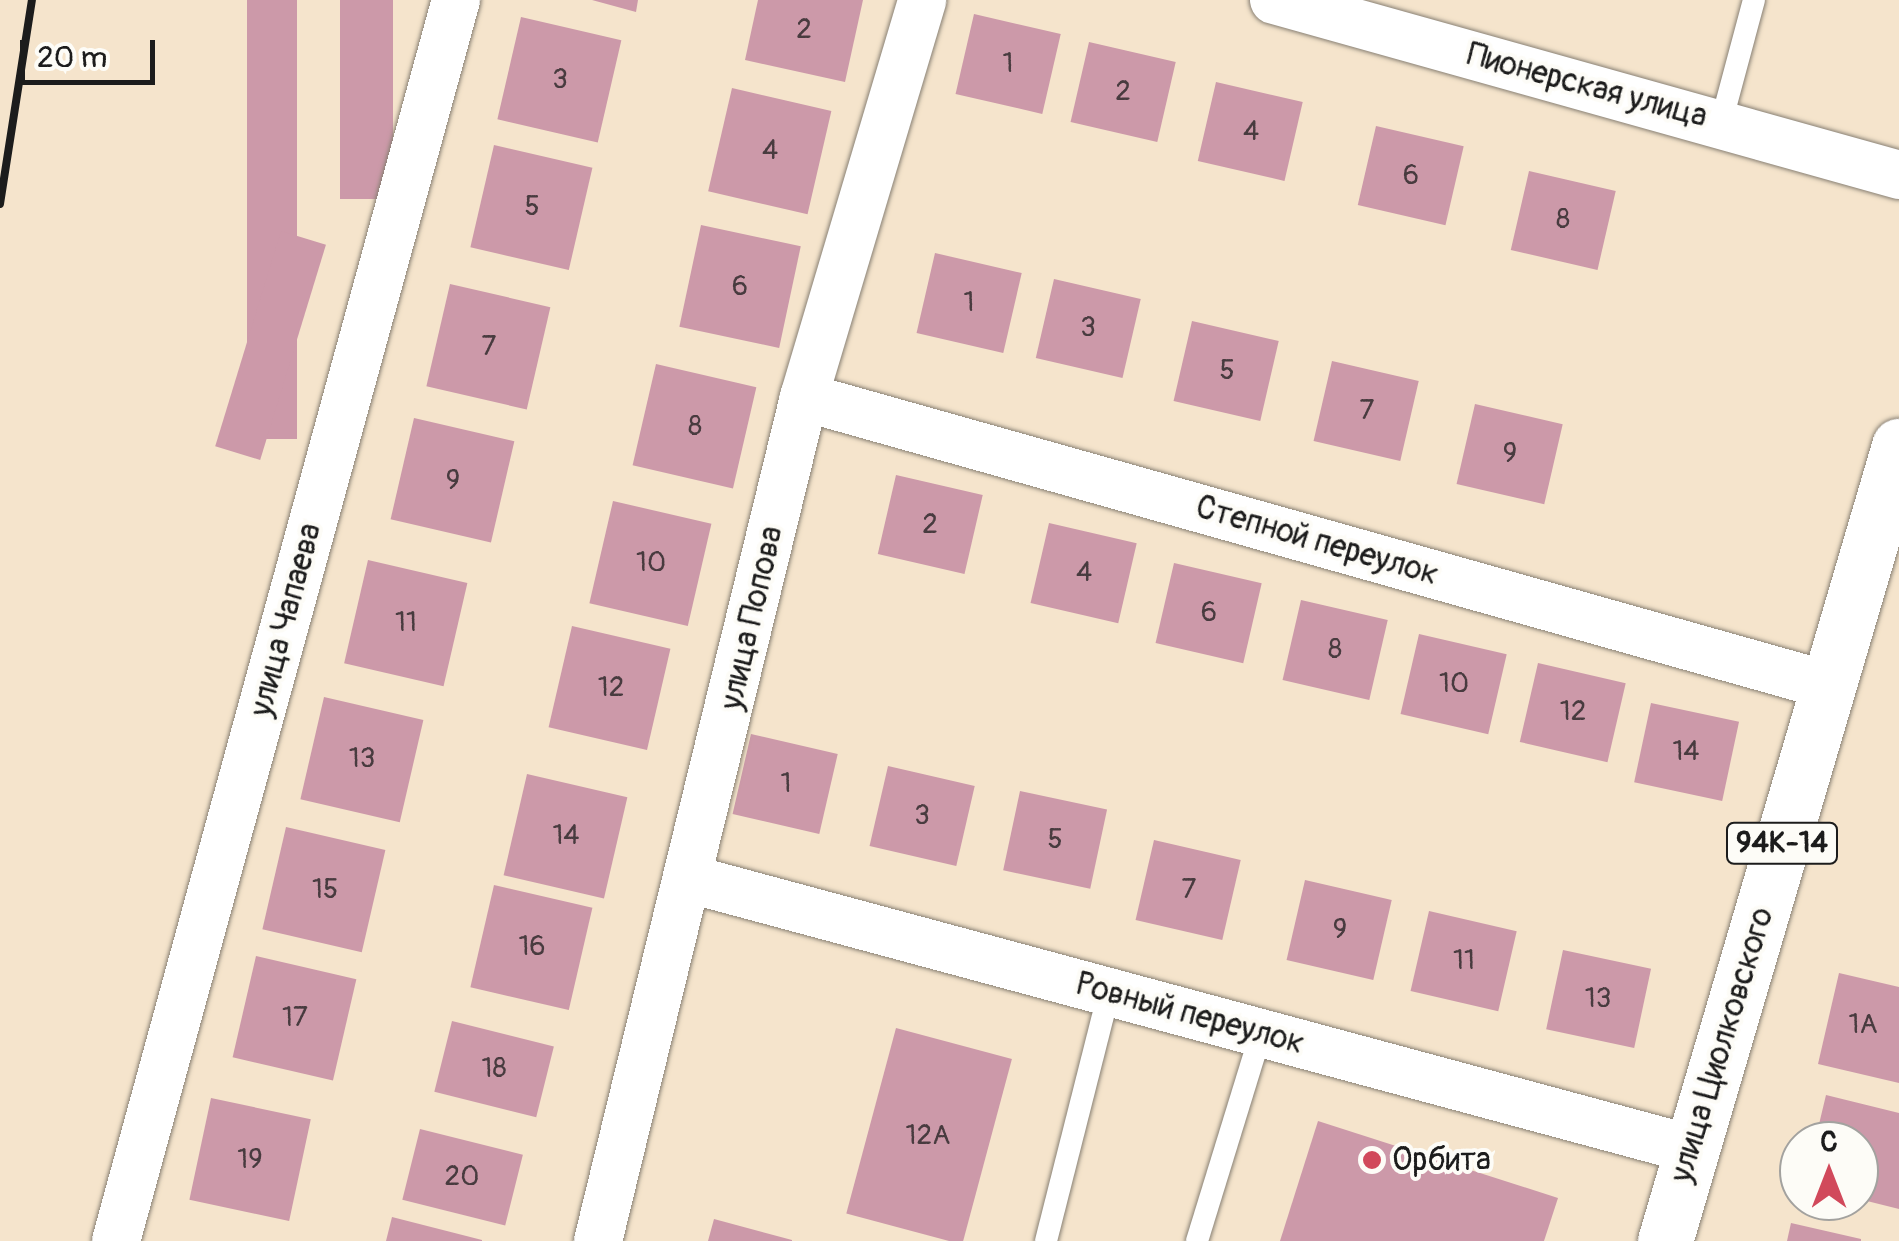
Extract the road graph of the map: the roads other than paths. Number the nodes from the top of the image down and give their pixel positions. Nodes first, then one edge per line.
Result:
1 (456, 0) edge
2 (922, 0) edge
3 (1274, 0) edge
4 (1754, 0) edge
5 (1721, 124) junction
6 (1899, 175) edge
7 (804, 397) junction
8 (1899, 446) edge
9 (1830, 686) junction
10 (690, 879) junction
11 (1109, 992) junction
12 (1261, 1033) junction
13 (1691, 1150) junction
14 (116, 1241) edge
15 (598, 1241) edge
16 (1046, 1241) edge
17 (1197, 1241) edge
18 (1665, 1241) edge

1 - 14 street, улица Чапаева
2 - 7 street, улица Попова
3 - 5 street, Пионерская улица
4 - 5 lane
5 - 6 street, Пионерская улица
7 - 9 street, Степной переулок
7 - 10 street, улица Попова
8 - 9 main road, улица Циолковского / 94К-14
9 - 13 main road, улица Циолковского / 94К-14
10 - 11 street, Ровный переулок
10 - 15 street, улица Попова
11 - 12 street, Ровный переулок
11 - 16 lane
12 - 13 street, Ровный переулок
12 - 17 lane
13 - 18 main road, улица Циолковского / 94К-14

